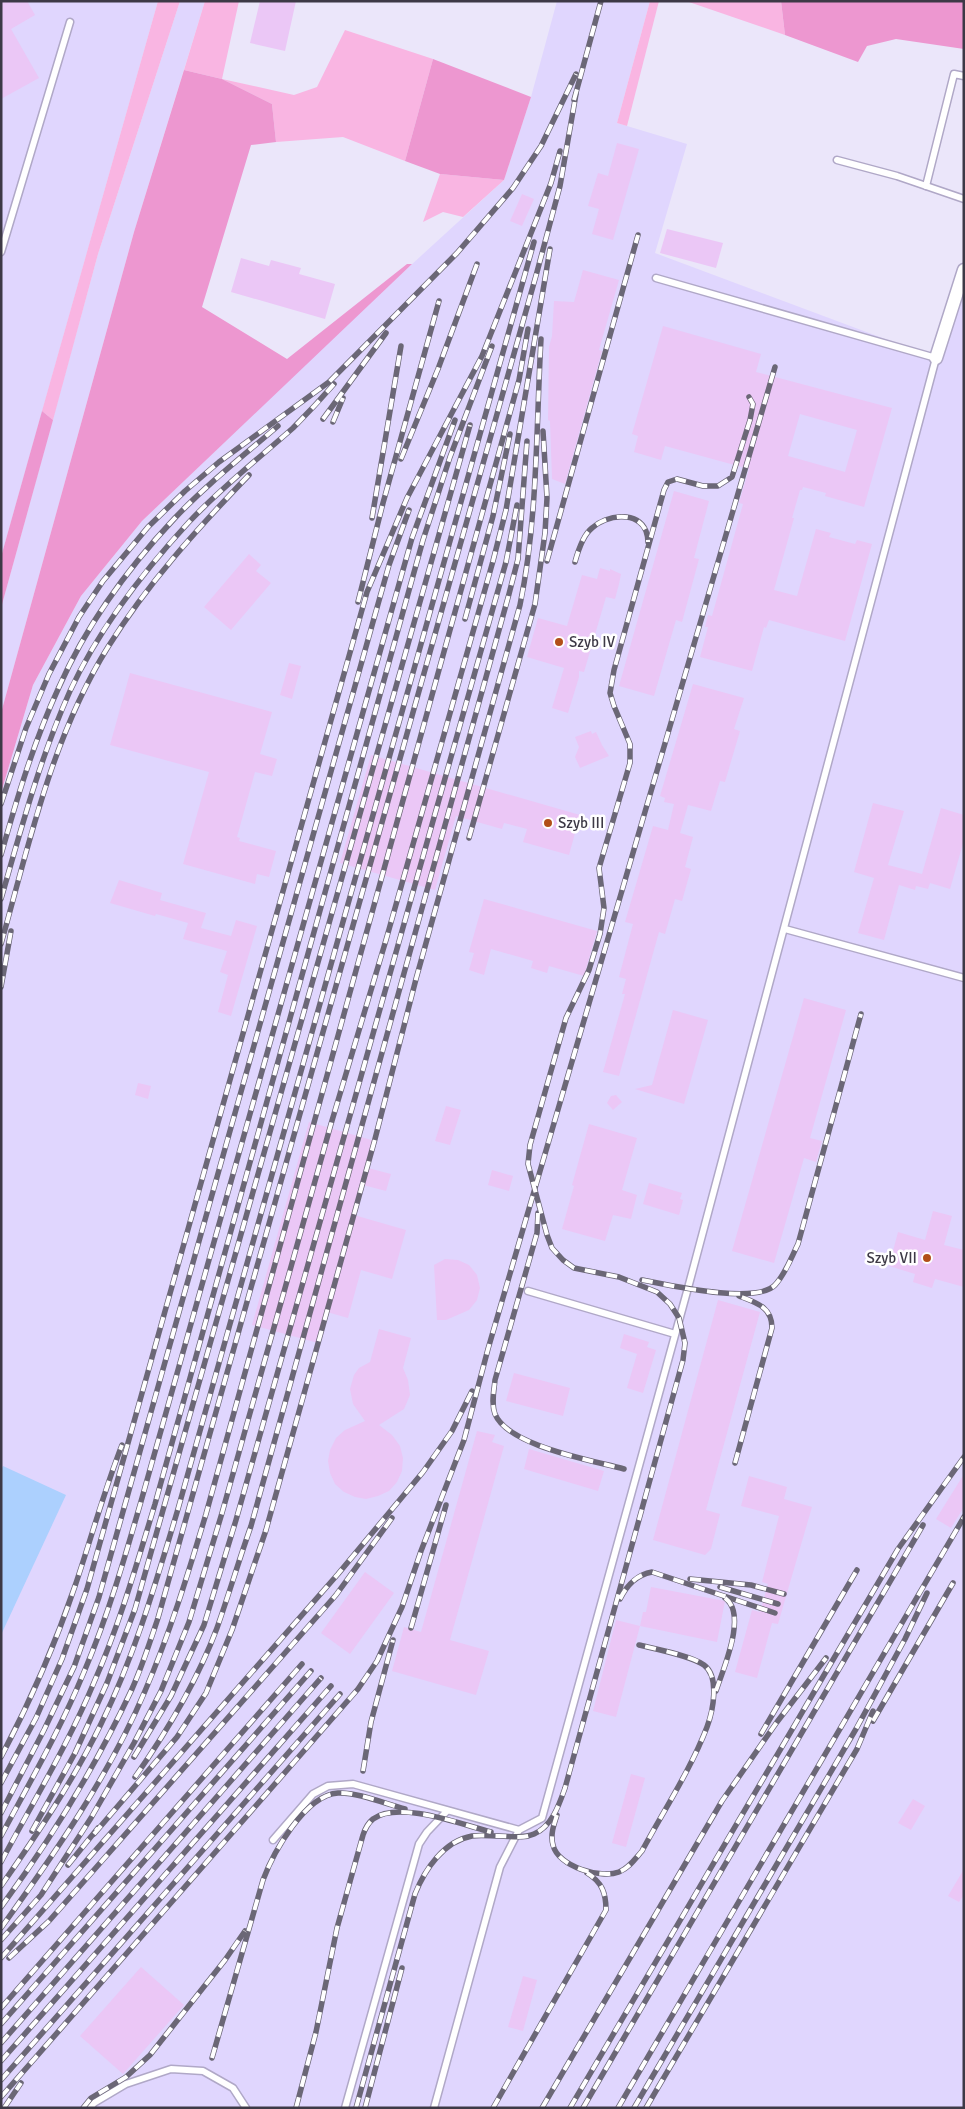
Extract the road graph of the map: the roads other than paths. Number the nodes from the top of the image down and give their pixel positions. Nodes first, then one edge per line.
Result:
1 (70, 22) dead end
2 (964, 76) edge
3 (837, 160) dead end
4 (926, 186) junction
5 (964, 199) edge
6 (1, 252) edge
7 (964, 270) edge
8 (656, 278) dead end
9 (936, 358) junction
10 (785, 929) junction
11 (964, 978) edge
12 (528, 1292) dead end
13 (675, 1334) junction
14 (447, 1811) junction
15 (519, 1830) junction
16 (272, 1840) dead end
17 (90, 2108) edge
18 (246, 2108) edge
19 (345, 2108) edge
20 (434, 2108) edge

1 - 6 lane
2 - 4 lane
3 - 4 lane
4 - 5 lane
7 - 9 street
8 - 9 lane
9 - 10 lane
10 - 11 lane
10 - 13 lane
12 - 13 lane
13 - 15 lane
14 - 15 lane
14 - 16 lane
14 - 19 lane
15 - 20 lane
17 - 18 lane

